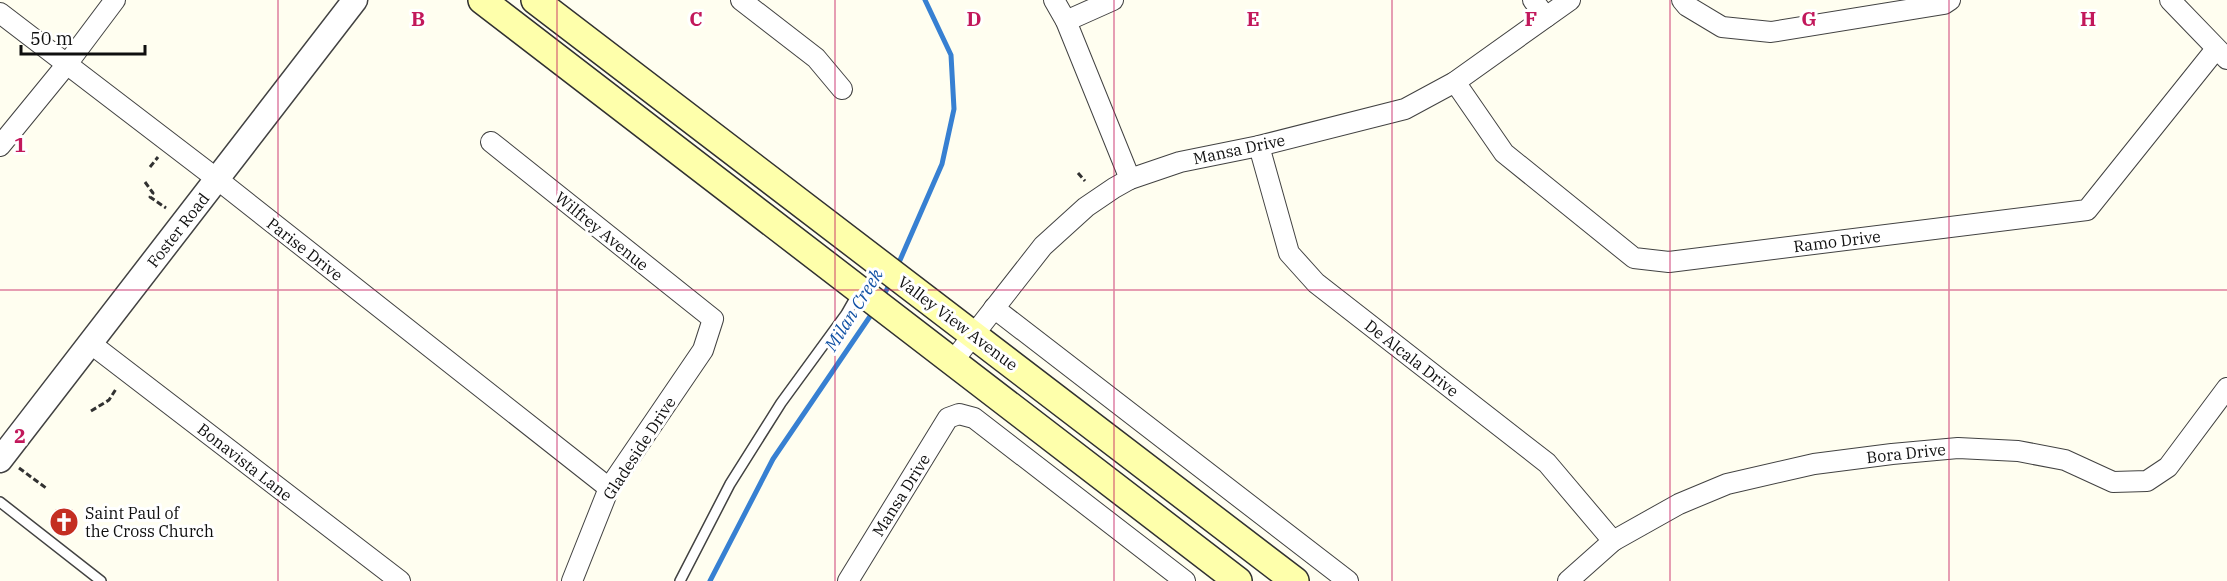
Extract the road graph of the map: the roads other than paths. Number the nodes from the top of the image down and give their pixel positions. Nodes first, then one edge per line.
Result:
1 (115, 0) edge
2 (355, 0) edge
3 (482, 0) edge
4 (535, 0) edge
5 (741, 0) edge
6 (1054, 0) edge
7 (1113, 0) edge
8 (1533, 0) edge
9 (1570, 0) edge
10 (1682, 0) edge
11 (1950, 0) edge
12 (2178, 5) edge
13 (0, 13) edge
14 (1546, 17) junction
15 (1066, 21) junction
16 (2222, 54) edge
17 (67, 64) junction
18 (1455, 82) junction
19 (842, 89) dead end
20 (491, 142) dead end
21 (0, 146) edge
22 (1259, 146) junction
23 (217, 179) junction
24 (1130, 179) junction
25 (873, 300) junction
26 (994, 308) junction
27 (713, 319) joint
28 (973, 335) junction
29 (90, 343) junction
30 (953, 362) junction
31 (2227, 388) edge
32 (0, 460) edge
33 (609, 488) junction
34 (0, 502) edge
35 (1613, 541) junction
36 (96, 579) edge
37 (400, 581) edge
38 (572, 581) edge
39 (680, 581) edge
40 (848, 581) edge
41 (1185, 581) edge
42 (1238, 581) edge
43 (1295, 581) edge
44 (1348, 581) edge
45 (1568, 581) edge

1 - 17 street
2 - 23 street, Foster Road
3 - 25 main road, Valley View Avenue
4 - 28 main road, Valley View Avenue
5 - 19 street
6 - 15 street
7 - 15 street
8 - 14 street
9 - 14 street, Mansa Drive
10 - 11 street
12 - 16 street
13 - 17 street, Parise Drive
14 - 18 street, Mansa Drive
15 - 24 street
16 - 18 street, Ramo Drive
17 - 21 street
17 - 23 street, Parise Drive
18 - 22 street, Mansa Drive
20 - 27 street, Wilfrey Avenue
22 - 24 street, Mansa Drive
22 - 35 street, De Alcala Drive
23 - 29 street, Foster Road
23 - 33 street, Parise Drive
24 - 26 street, Mansa Drive
25 - 30 main road, Valley View Avenue
25 - 39 lane
26 - 28 street, Mansa Drive
26 - 44 street, Valley View Avenue
27 - 33 street, Gladeside Drive
28 - 30 street, Mansa Drive
28 - 43 main road, Valley View Avenue
29 - 32 street, Foster Road
29 - 37 street, Bonavista Lane
30 - 42 main road, Valley View Avenue
31 - 35 street, Bora Drive
33 - 38 street, Gladeside Drive
34 - 36 lane
35 - 45 street, Bora Drive
40 - 41 street, Mansa Drive

